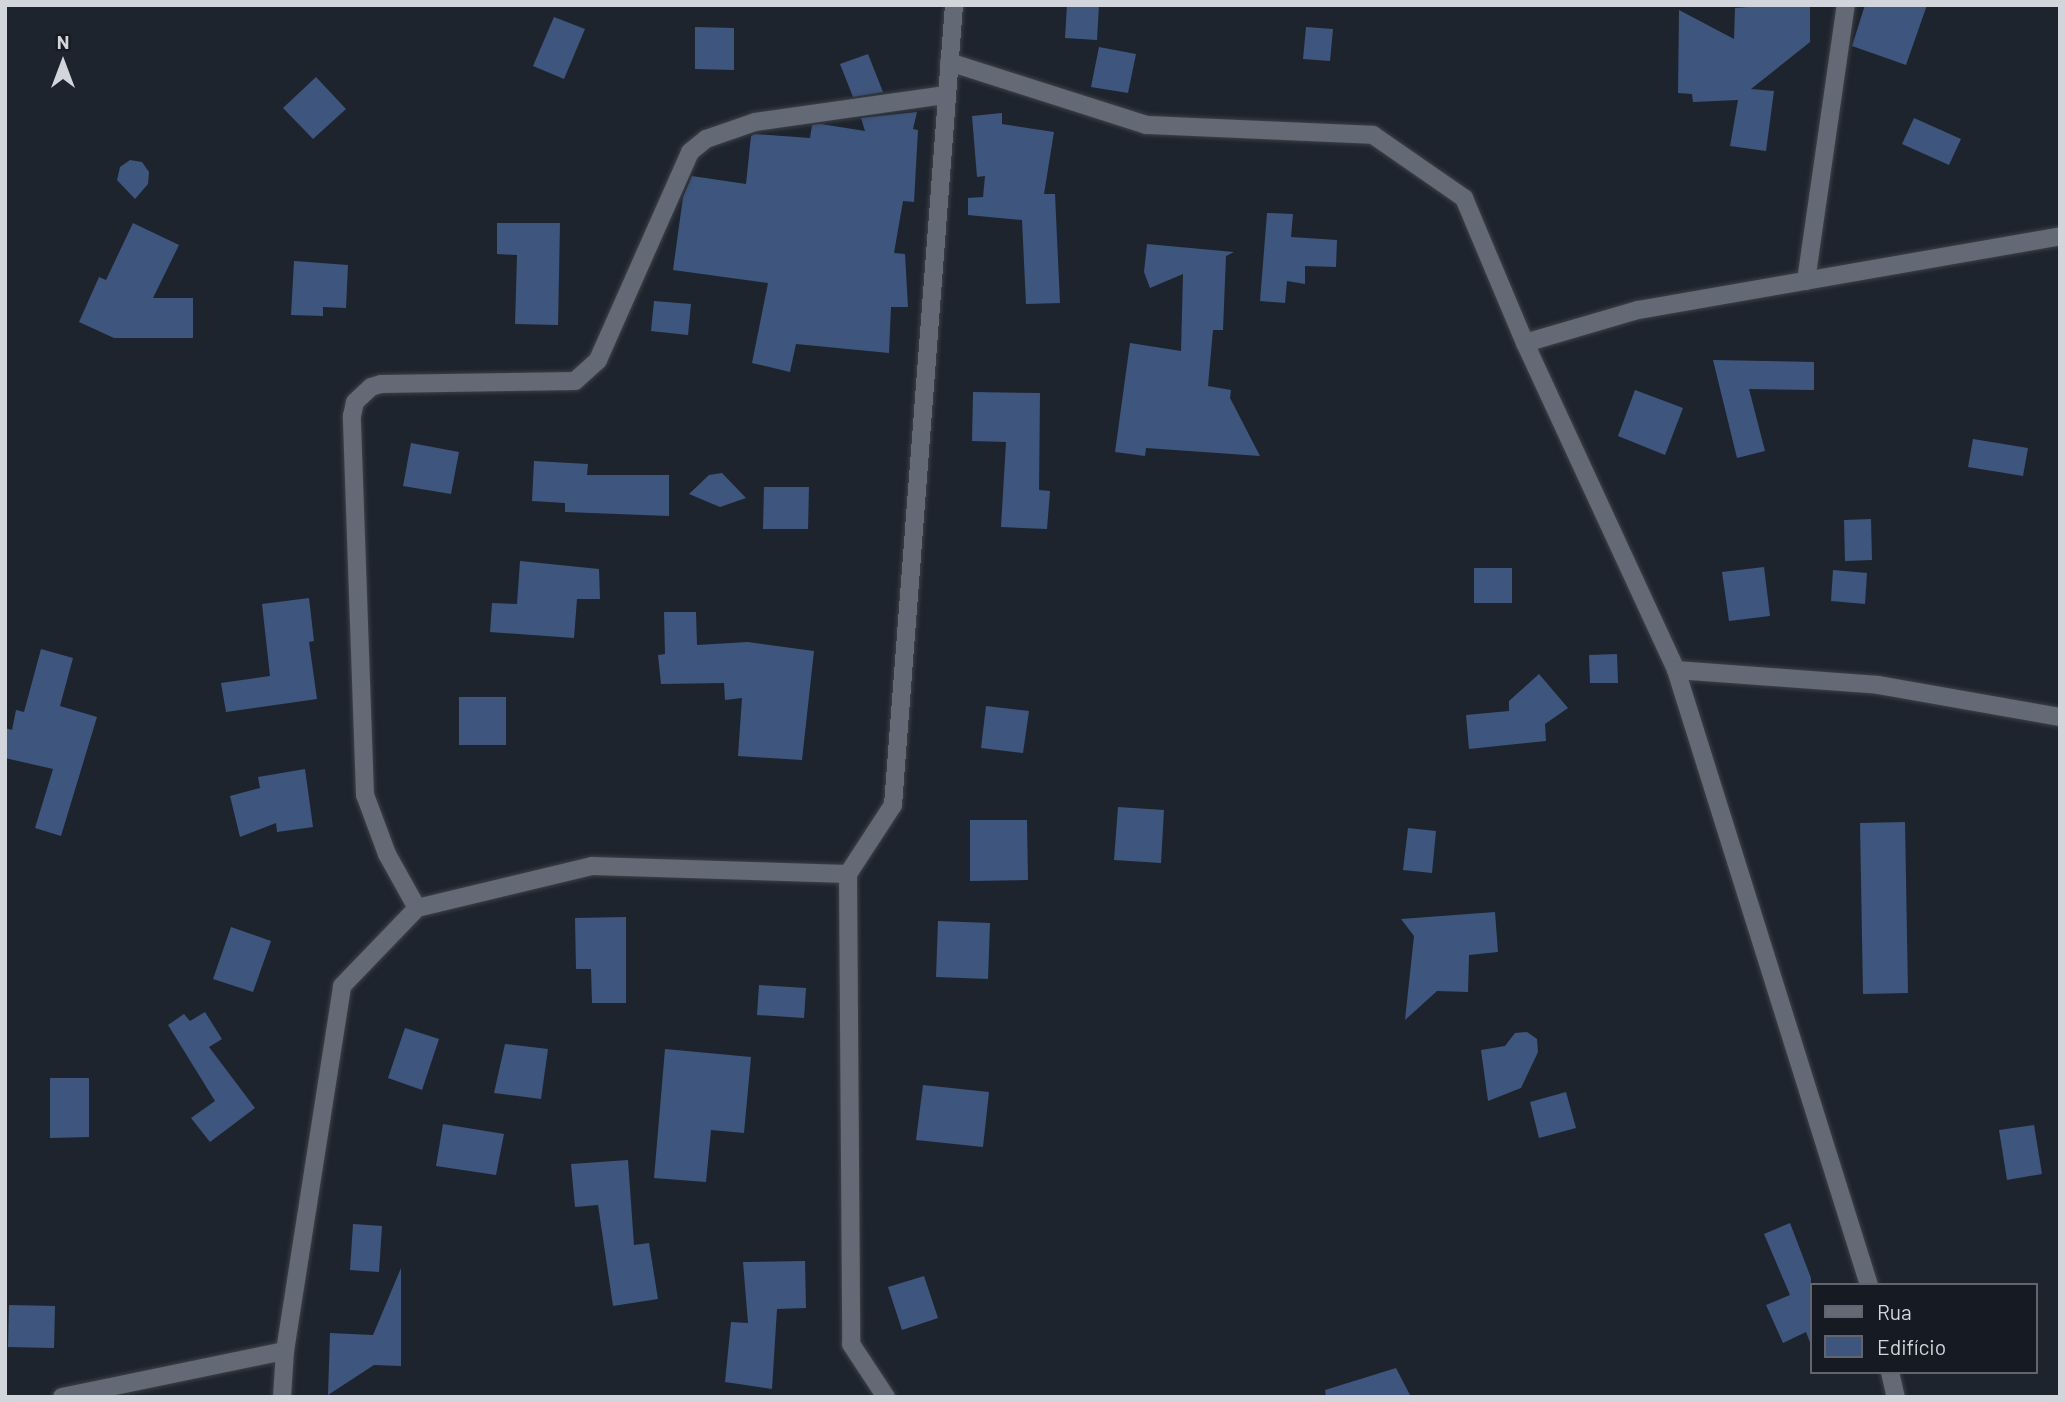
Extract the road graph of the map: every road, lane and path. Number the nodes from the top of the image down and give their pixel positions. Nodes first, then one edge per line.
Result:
1 (954, 5) edge
2 (1846, 5) edge
3 (949, 62) junction
4 (944, 95) junction
5 (2060, 236) edge
6 (1806, 281) junction
7 (1525, 344) junction
8 (1676, 670) junction
9 (2060, 717) edge
10 (848, 874) junction
11 (417, 908) junction
12 (1868, 1283) edge
13 (285, 1351) junction
14 (1890, 1374) edge
15 (62, 1397) edge
16 (282, 1397) edge
17 (886, 1397) edge
18 (1896, 1397) edge

1 - 3 street
2 - 6 street
3 - 4 street
3 - 7 street
4 - 10 street
4 - 11 street
5 - 6 street
6 - 7 street
7 - 8 street
8 - 9 street
8 - 12 street
10 - 11 street
10 - 17 street
11 - 13 street
13 - 15 street
13 - 16 street
14 - 18 street

